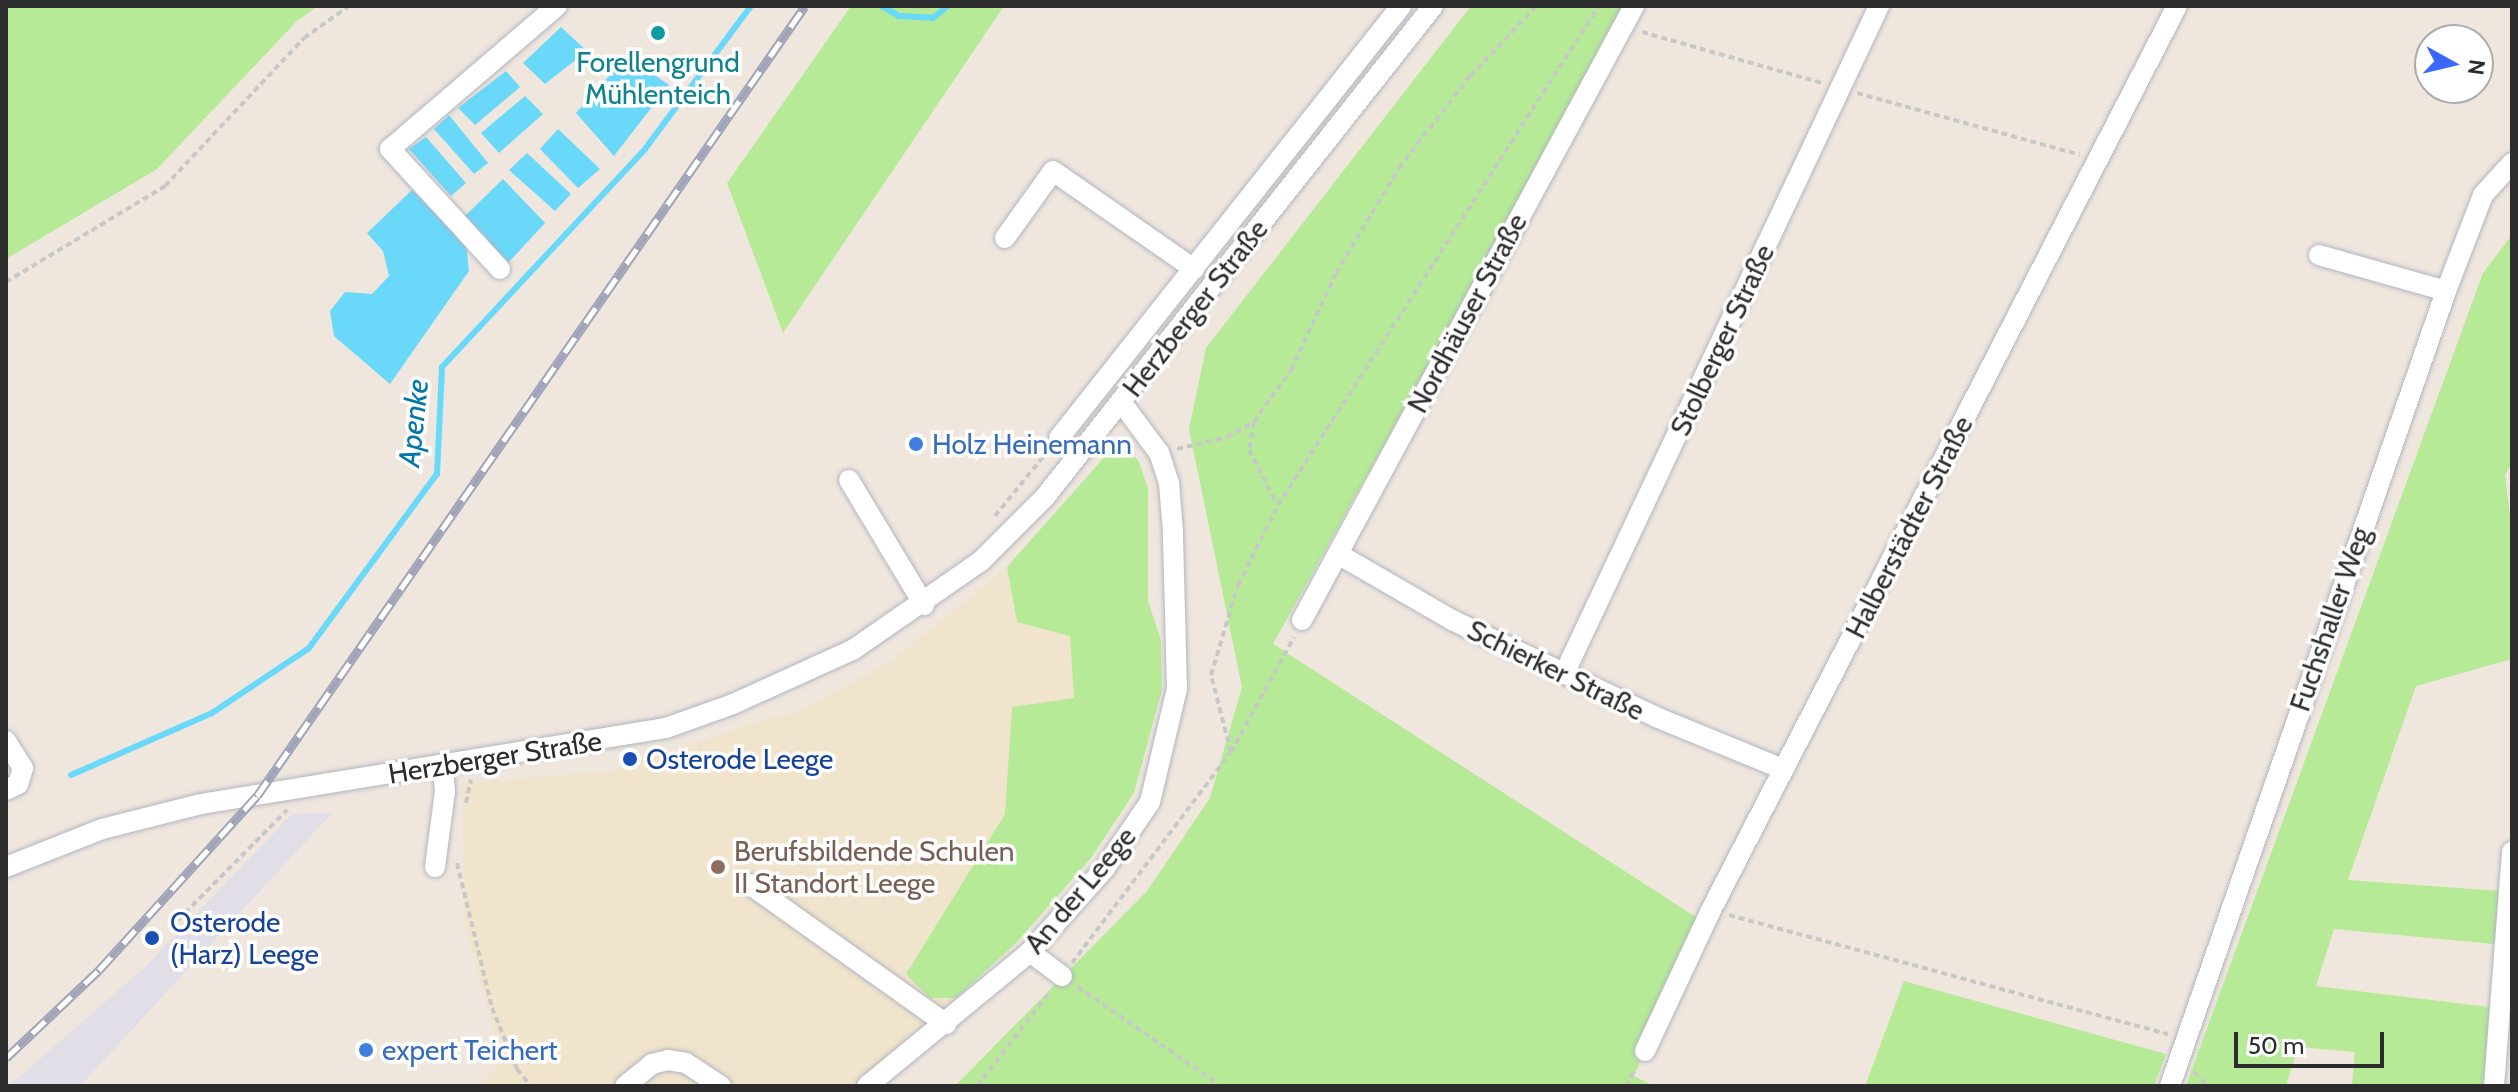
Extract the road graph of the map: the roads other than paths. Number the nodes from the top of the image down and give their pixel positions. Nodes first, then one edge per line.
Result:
1 (557, 6) edge
2 (1401, 6) edge
3 (1433, 6) edge
4 (1634, 6) edge
5 (1879, 6) edge
6 (2177, 6) edge
7 (2512, 163) edge
8 (1005, 238) dead end
9 (2319, 255) dead end
10 (500, 269) dead end
11 (1194, 269) junction
12 (2446, 291) junction
13 (1122, 403) junction
14 (1059, 438) dead end
15 (849, 480) dead end
16 (1338, 554) junction
17 (924, 605) junction
18 (1302, 620) road end
19 (1564, 674) junction
20 (6, 741) edge
21 (1783, 769) junction
22 (443, 771) junction
23 (6, 790) edge
24 (2512, 852) edge
25 (6, 867) edge
26 (435, 867) dead end
27 (749, 884) dead end
28 (1030, 952) junction
29 (1062, 976) road end
30 (946, 1024) junction
31 (1645, 1051) dead end
32 (625, 1086) edge
33 (721, 1086) edge
34 (867, 1086) edge
35 (2170, 1086) edge
36 (2494, 1086) edge

1 - 10 street
2 - 11 street, Herzberger Straße
3 - 13 street, Herzberger Straße
4 - 16 street, Nordhäuser Straße
5 - 19 street, Stolberger Straße
6 - 21 street, Halberstädter Straße
7 - 12 street, Fuchshaller Weg
8 - 11 street, Herzberger Straße
9 - 12 street
11 - 14 street, Herzberger Straße
12 - 35 street, Fuchshaller Weg
13 - 17 street, Herzberger Straße
13 - 28 street, An der Leege
15 - 17 street
16 - 18 street, Nordhäuser Straße
16 - 19 street, Schierker Straße
17 - 22 street, Herzberger Straße
19 - 21 street, Schierker Straße
20 - 23 street
21 - 31 street, Halberstädter Straße
22 - 25 street, Herzberger Straße
22 - 26 street
24 - 36 street
27 - 30 street
28 - 29 street
28 - 30 street, An der Leege
30 - 34 street, An der Leege
32 - 33 street

